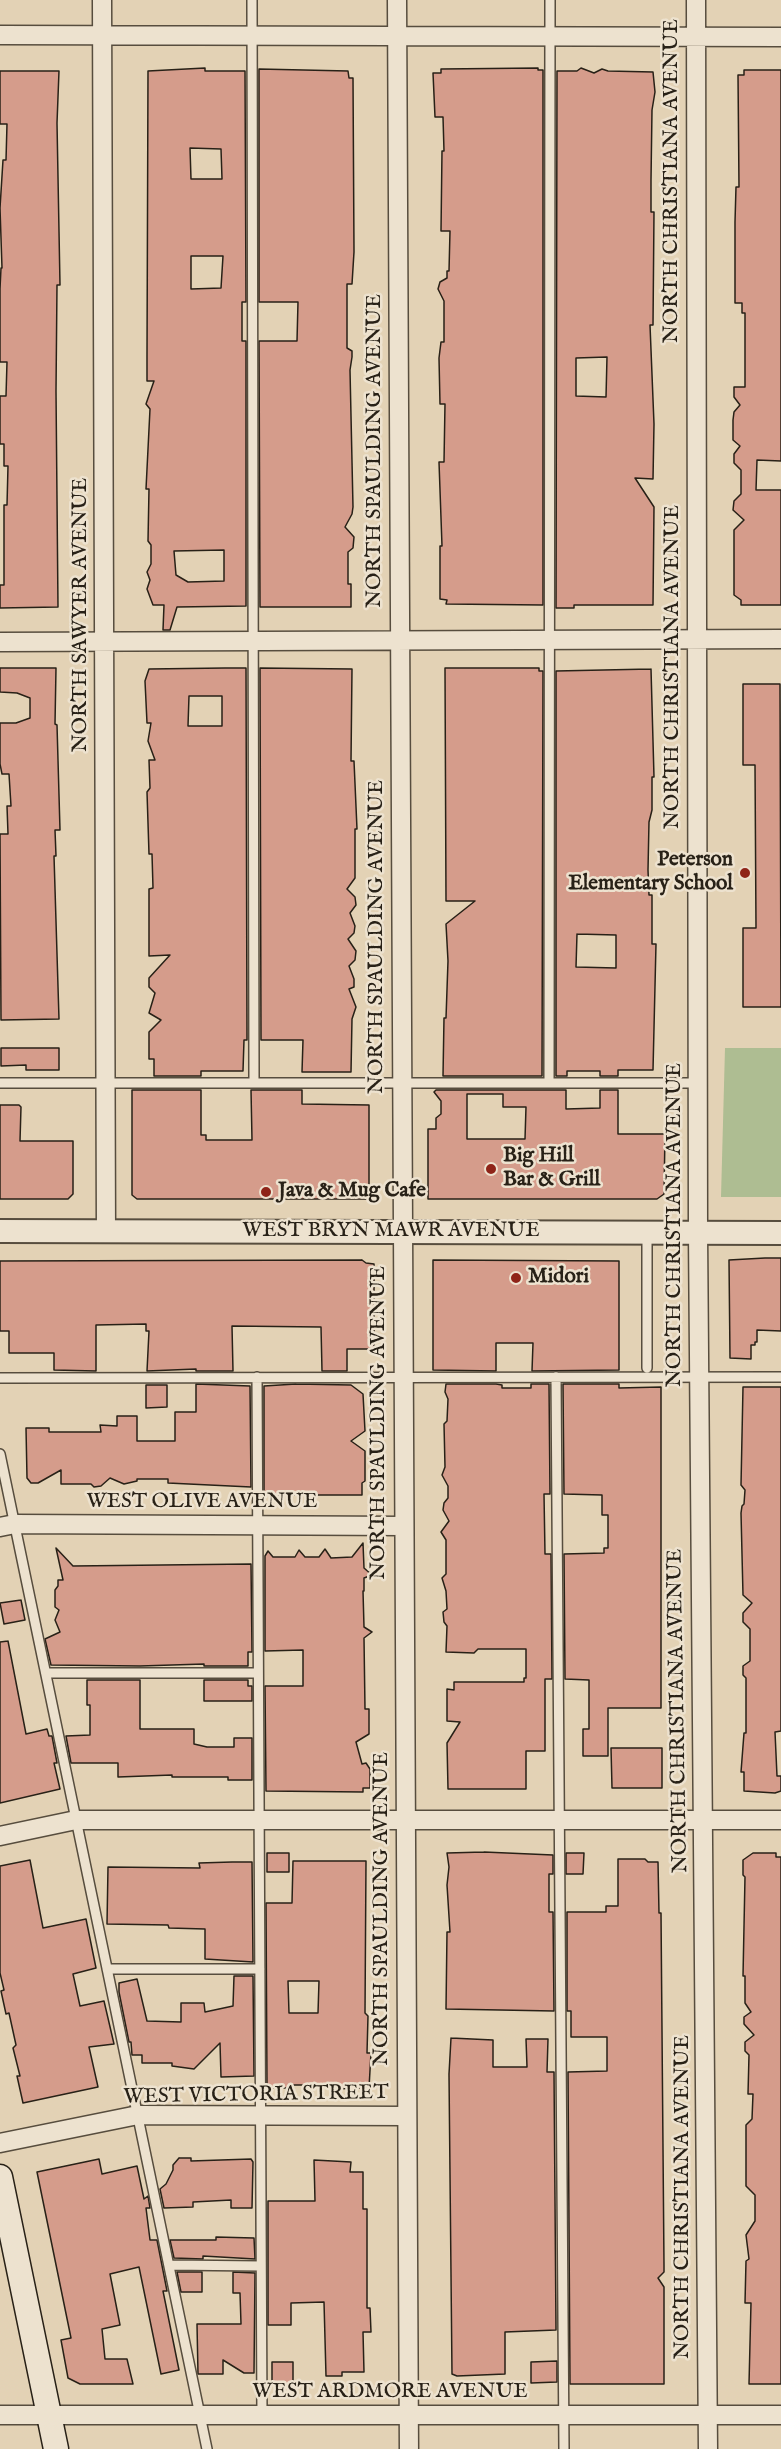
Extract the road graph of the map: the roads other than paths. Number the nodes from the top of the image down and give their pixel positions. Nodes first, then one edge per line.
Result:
1 (102, 0) edge
2 (252, 0) edge
3 (397, 0) edge
4 (550, 0) edge
5 (696, 0) edge
6 (0, 35) edge
7 (103, 35) junction
8 (252, 35) junction
9 (397, 36) junction
10 (550, 36) junction
11 (696, 37) junction
12 (781, 37) edge
13 (697, 639) junction
14 (781, 639) edge
15 (400, 640) junction
16 (549, 640) junction
17 (104, 641) junction
18 (252, 641) junction
19 (0, 642) edge
20 (0, 1083) edge
21 (106, 1083) junction
22 (254, 1083) junction
23 (401, 1083) junction
24 (549, 1083) junction
25 (698, 1083) junction
26 (0, 1231) edge
27 (106, 1231) junction
28 (401, 1232) junction
29 (647, 1232) junction
30 (698, 1233) junction
31 (781, 1233) edge
32 (647, 1368) dead end
33 (257, 1377) junction
34 (402, 1377) junction
35 (556, 1377) junction
36 (699, 1377) junction
37 (781, 1377) edge
38 (0, 1378) edge
39 (0, 1454) edge
40 (258, 1525) junction
41 (7, 1526) edge
42 (404, 1526) junction
43 (46, 1673) junction
44 (258, 1673) junction
45 (259, 1819) junction
46 (405, 1819) junction
47 (76, 1820) junction
48 (559, 1820) junction
49 (703, 1820) junction
50 (781, 1820) edge
51 (0, 1836) edge
52 (107, 1969) junction
53 (260, 1969) junction
54 (138, 2115) junction
55 (260, 2115) junction
56 (407, 2116) junction
57 (0, 2143) edge
58 (0, 2177) edge
59 (169, 2265) junction
60 (261, 2266) junction
61 (0, 2415) edge
62 (200, 2415) junction
63 (262, 2415) junction
64 (408, 2415) junction
65 (564, 2415) junction
66 (708, 2415) junction
67 (781, 2415) edge
68 (50, 2416) junction
69 (56, 2449) edge
70 (207, 2449) edge
71 (409, 2449) edge
72 (564, 2449) edge
73 (708, 2449) edge

1 - 7 street, NORTH SAWYER AVENUE
2 - 8 lane
3 - 9 street, NORTH SPAULDING AVENUE
4 - 10 lane
5 - 11 street, NORTH CHRISTIANA AVENUE
6 - 7 street
7 - 8 street
7 - 17 street, NORTH SAWYER AVENUE
8 - 9 street
8 - 18 lane
9 - 10 street
9 - 15 street, NORTH SPAULDING AVENUE
10 - 11 street
10 - 16 lane
11 - 12 street
11 - 13 street, NORTH CHRISTIANA AVENUE
13 - 14 street
13 - 16 street
13 - 25 street, NORTH CHRISTIANA AVENUE
15 - 16 street
15 - 18 street
15 - 23 street, NORTH SPAULDING AVENUE
16 - 24 lane
17 - 18 street
17 - 19 street
17 - 21 street, NORTH SAWYER AVENUE
18 - 22 lane
20 - 21 lane
21 - 22 lane
21 - 27 street, NORTH SAWYER AVENUE
22 - 23 lane
23 - 24 lane
23 - 28 street, NORTH SPAULDING AVENUE
24 - 25 lane
25 - 30 street, NORTH CHRISTIANA AVENUE
26 - 27 street, WEST BRYN MAWR AVENUE
27 - 28 street, WEST BRYN MAWR AVENUE
28 - 29 street, WEST BRYN MAWR AVENUE
28 - 34 street, NORTH SPAULDING AVENUE
29 - 30 street, WEST BRYN MAWR AVENUE
29 - 32 lane
30 - 31 street, WEST BRYN MAWR AVENUE
30 - 36 street, NORTH CHRISTIANA AVENUE
33 - 34 lane
33 - 38 lane
33 - 40 lane
34 - 35 lane
34 - 42 street, NORTH SPAULDING AVENUE
35 - 36 lane
35 - 48 lane
36 - 37 lane
36 - 49 street, NORTH CHRISTIANA AVENUE
39 - 41 lane
40 - 41 street, WEST OLIVE AVENUE
40 - 42 street, WEST OLIVE AVENUE
40 - 44 lane
41 - 43 lane
42 - 46 street, NORTH SPAULDING AVENUE
43 - 44 lane
43 - 47 lane
44 - 45 lane
45 - 46 street
45 - 47 street
45 - 53 lane
46 - 48 street
46 - 56 street, NORTH SPAULDING AVENUE
47 - 51 street
47 - 52 lane
48 - 49 street
48 - 65 lane
49 - 50 street
49 - 66 street, NORTH CHRISTIANA AVENUE
52 - 53 lane
52 - 54 lane
53 - 55 lane
54 - 55 street, WEST VICTORIA STREET
54 - 57 street, WEST VICTORIA STREET
54 - 59 lane
55 - 56 street, WEST VICTORIA STREET
55 - 60 lane
56 - 64 street, NORTH SPAULDING AVENUE
58 - 68 main road
59 - 60 lane
59 - 62 lane
60 - 63 lane
61 - 68 street, WEST ARDMORE AVENUE
62 - 63 street, WEST ARDMORE AVENUE
62 - 68 street, WEST ARDMORE AVENUE
62 - 70 lane
63 - 64 street, WEST ARDMORE AVENUE
64 - 65 street, WEST ARDMORE AVENUE
64 - 71 street, NORTH SPAULDING AVENUE
65 - 66 street, WEST ARDMORE AVENUE
65 - 72 lane
66 - 67 street, WEST ARDMORE AVENUE
66 - 73 street, NORTH CHRISTIANA AVENUE
68 - 69 main road

